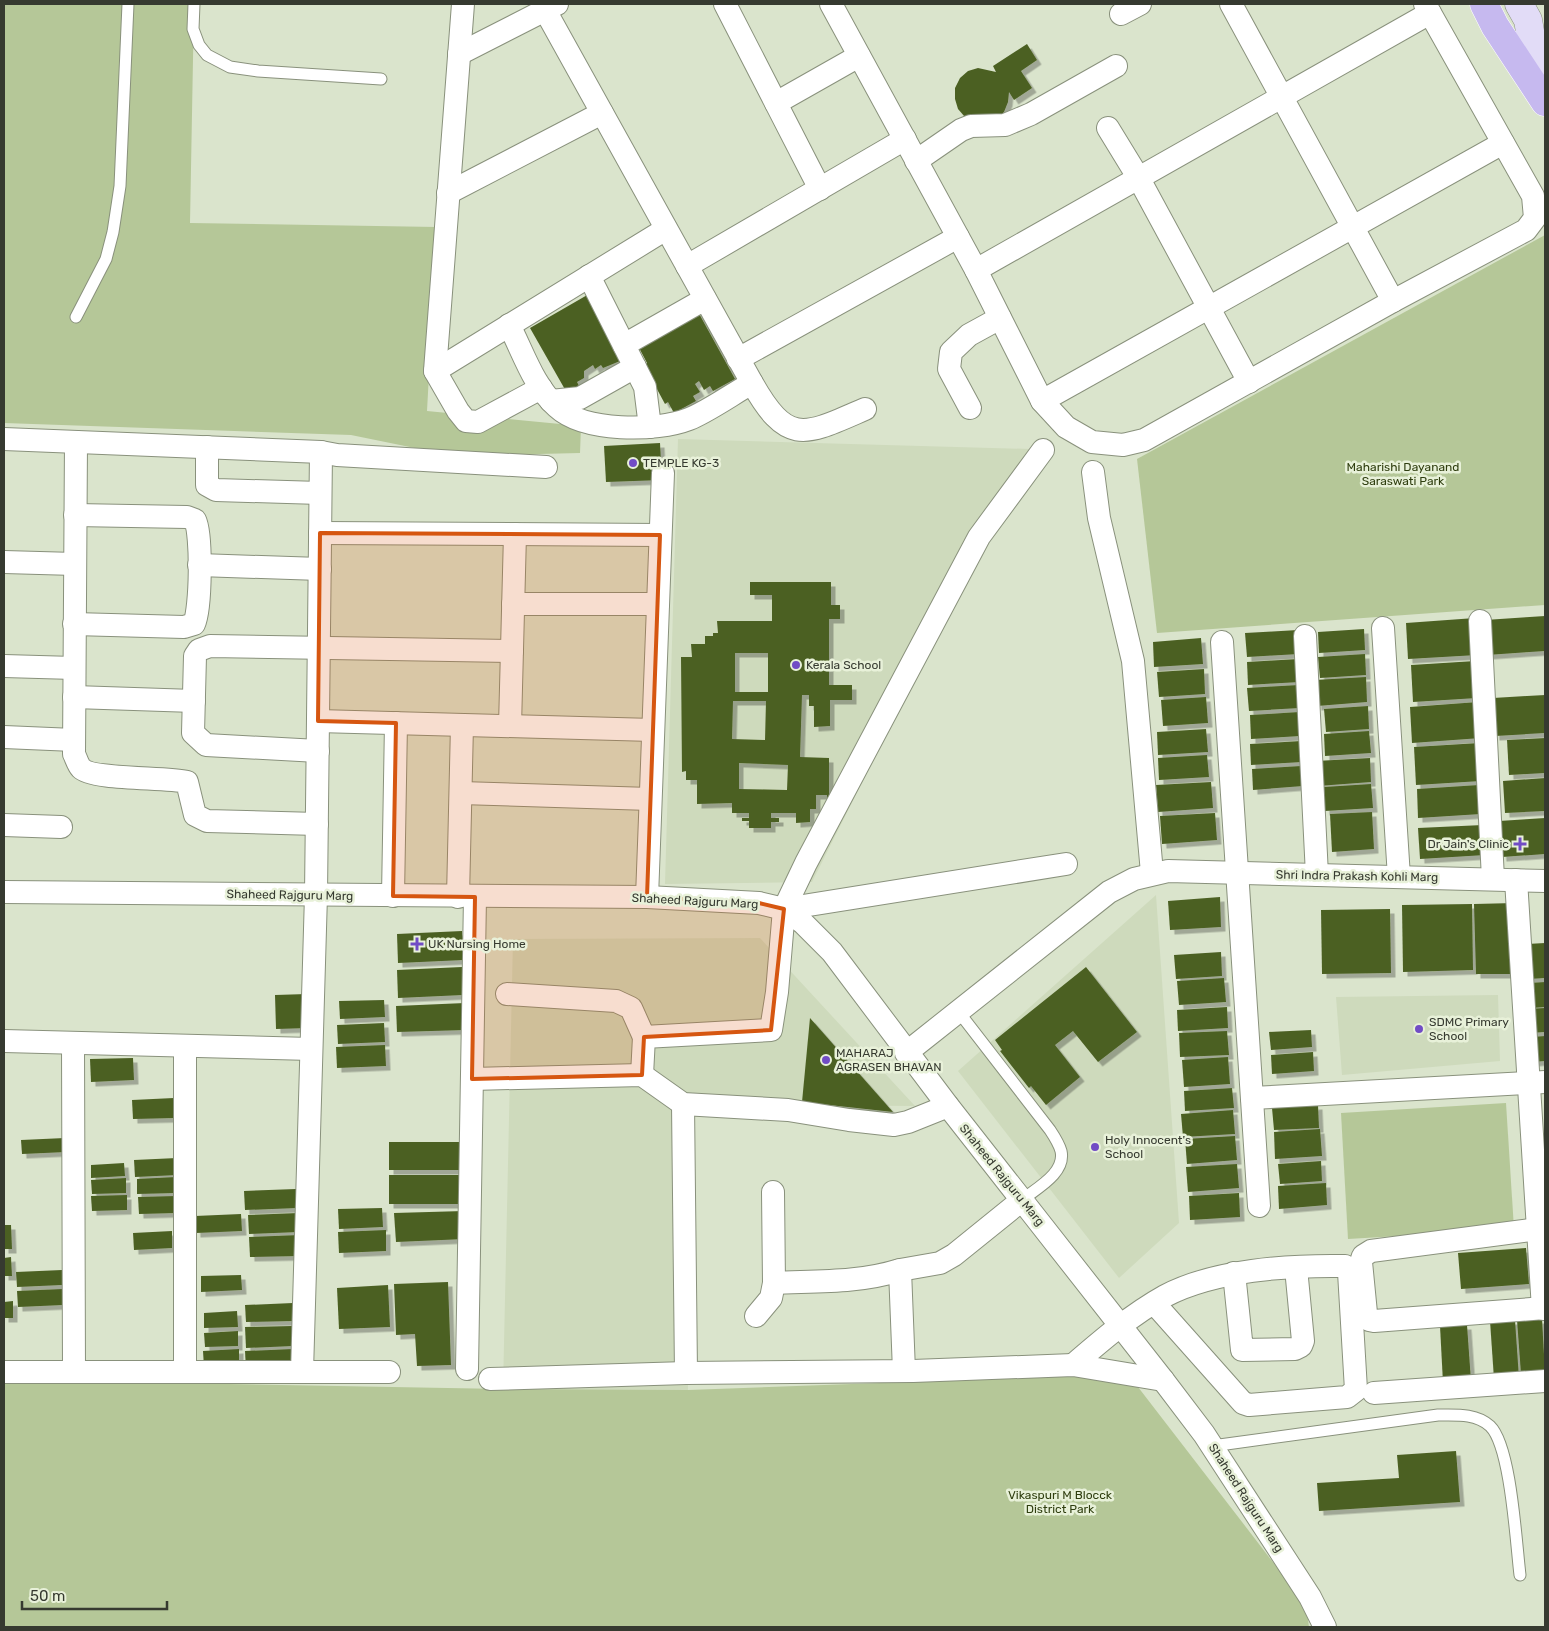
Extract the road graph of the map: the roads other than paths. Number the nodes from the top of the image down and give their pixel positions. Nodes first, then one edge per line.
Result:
1 (128, 4) edge
2 (194, 4) edge
3 (463, 4) edge
4 (725, 4) edge
5 (831, 4) edge
6 (1140, 4) edge
7 (1231, 4) edge
8 (1484, 4) edge
9 (551, 7) edge
10 (1428, 8) edge
11 (1523, 12) edge
12 (1120, 14) dead end
13 (459, 54) junction
14 (859, 56) junction
15 (1116, 66) dead end
16 (381, 79) dead end
17 (1281, 96) junction
18 (1543, 98) edge
19 (776, 103) junction
20 (602, 113) junction
21 (1108, 128) dead end
22 (905, 139) junction
23 (1503, 143) junction
24 (916, 161) junction
25 (1138, 177) junction
26 (820, 189) junction
27 (448, 193) junction
28 (1353, 227) junction
29 (666, 229) junction
30 (958, 237) junction
31 (687, 266) junction
32 (976, 270) junction
33 (588, 276) junction
34 (705, 299) junction
35 (1393, 301) junction
36 (1209, 307) junction
37 (76, 317) dead end
38 (1000, 318) junction
39 (509, 326) junction
40 (624, 345) junction
41 (738, 359) junction
42 (635, 367) junction
43 (435, 371) junction
44 (1248, 382) junction
45 (752, 383) junction
46 (546, 395) junction
47 (1042, 401) junction
48 (970, 408) dead end
49 (865, 410) dead end
50 (650, 427) junction
51 (4, 439) edge
52 (76, 442) junction
53 (207, 447) junction
54 (1043, 450) dead end
55 (321, 452) junction
56 (546, 467) dead end
57 (1093, 472) dead end
58 (663, 473) dead end
59 (320, 493) junction
60 (75, 516) junction
61 (320, 533) junction
62 (515, 534) junction
63 (660, 535) junction
64 (4, 562) edge
65 (75, 564) junction
66 (199, 565) junction
67 (320, 570) junction
68 (513, 604) junction
69 (658, 604) junction
70 (1480, 621) dead end
71 (74, 624) junction
72 (1384, 628) dead end
73 (1306, 636) dead end
74 (1222, 642) dead end
75 (319, 649) junction
76 (512, 651) junction
77 (4, 666) edge
78 (74, 668) junction
79 (74, 697) junction
80 (194, 701) junction
81 (318, 720) junction
82 (396, 723) junction
83 (462, 725) junction
84 (510, 726) junction
85 (653, 730) junction
86 (4, 737) edge
87 (74, 740) junction
88 (318, 751) junction
89 (461, 793) junction
90 (650, 799) junction
91 (317, 824) junction
92 (4, 825) edge
93 (61, 827) dead end
94 (1066, 864) dead end
95 (1160, 872) junction
96 (1238, 873) junction
97 (1317, 875) junction
98 (1398, 877) junction
99 (1493, 879) junction
100 (1516, 880) junction
101 (1545, 880) edge
102 (4, 892) edge
103 (316, 895) junction
104 (393, 896) junction
105 (466, 897) junction
106 (647, 897) junction
107 (784, 910) junction
108 (507, 994) dead end
109 (958, 1011) junction
110 (644, 1037) junction
111 (4, 1041) edge
112 (73, 1043) junction
113 (185, 1046) junction
114 (311, 1049) junction
115 (906, 1053) junction
116 (642, 1075) junction
117 (472, 1079) junction
118 (1537, 1083) edge
119 (1252, 1098) junction
120 (683, 1104) junction
121 (948, 1106) junction
122 (773, 1192) dead end
123 (1022, 1200) junction
124 (1259, 1206) dead end
125 (1538, 1229) junction
126 (1296, 1268) junction
127 (900, 1270) junction
128 (1234, 1273) junction
129 (774, 1283) junction
130 (1154, 1303) junction
131 (1544, 1309) edge
132 (756, 1316) dead end
133 (1121, 1324) junction
134 (1073, 1365) junction
135 (467, 1369) dead end
136 (904, 1371) junction
137 (4, 1372) edge
138 (74, 1372) junction
139 (185, 1372) junction
140 (302, 1372) junction
141 (389, 1372) dead end
142 (686, 1373) junction
143 (490, 1379) dead end
144 (1164, 1380) junction
145 (1545, 1381) edge
146 (1374, 1393) dead end
147 (1212, 1446) junction
148 (1520, 1575) dead end
149 (1325, 1627) edge

1 - 37 lane
2 - 16 lane
3 - 13 street
4 - 19 street
5 - 14 street
6 - 12 street
7 - 17 street
8 - 18 main road
9 - 13 street
9 - 20 street
10 - 17 street
10 - 23 street
11 - 18 main road
13 - 27 street
14 - 19 street
14 - 22 street
15 - 24 street
17 - 25 street
17 - 28 street
19 - 26 street
20 - 27 street
20 - 29 street
21 - 25 street
22 - 24 street
22 - 26 street
23 - 28 street
23 - 35 street
24 - 30 street
25 - 32 street
25 - 36 street
26 - 31 street
27 - 43 street
28 - 35 street
28 - 36 street
29 - 31 street
29 - 33 street
30 - 32 street
30 - 41 street
31 - 34 street
32 - 38 street
33 - 39 street
33 - 40 street
34 - 40 street
34 - 41 street
35 - 44 street
36 - 44 street
36 - 47 street
38 - 47 street
38 - 48 street
39 - 43 street
39 - 46 street
40 - 42 street
41 - 45 street
42 - 46 street
42 - 50 street
43 - 46 street
44 - 47 street
45 - 49 street
45 - 50 street
46 - 50 street
51 - 52 street
52 - 53 street
52 - 60 street
53 - 55 street
53 - 59 street
54 - 107 street
55 - 56 street
55 - 59 street
57 - 95 street
58 - 63 street
59 - 61 street
60 - 65 street
60 - 66 street
61 - 62 street
61 - 67 street
62 - 63 street
62 - 68 street
63 - 69 street
64 - 65 street
65 - 71 street
66 - 67 street
66 - 71 street
67 - 75 street
68 - 69 street
68 - 76 street
69 - 85 street
70 - 99 street
71 - 78 street
72 - 98 street
73 - 97 street
74 - 96 street
75 - 76 street
75 - 80 street
75 - 81 street
76 - 84 street
77 - 78 street
78 - 79 street
79 - 80 street
79 - 87 street
80 - 88 street
81 - 82 street
81 - 88 street
82 - 83 street
82 - 104 street
83 - 84 street
83 - 89 street
84 - 85 street
85 - 90 street
86 - 87 street
87 - 91 street
88 - 91 street
89 - 90 street
89 - 105 street
90 - 106 street
91 - 103 street
92 - 93 street
94 - 107 street
95 - 96 street, Shri Indra Prakash Kohli Marg
95 - 109 street
96 - 97 street, Shri Indra Prakash Kohli Marg
96 - 119 street
97 - 98 street, Shri Indra Prakash Kohli Marg
98 - 99 street, Shri Indra Prakash Kohli Marg
99 - 100 street, Shri Indra Prakash Kohli Marg
100 - 101 street, Shri Indra Prakash Kohli Marg
100 - 118 street
102 - 103 street, Shaheed Rajguru Marg
103 - 104 street, Shaheed Rajguru Marg
103 - 114 street
104 - 105 street, Shaheed Rajguru Marg
105 - 106 street, Shaheed Rajguru Marg
105 - 117 street
106 - 107 street, Shaheed Rajguru Marg
107 - 110 street
107 - 115 street, Shaheed Rajguru Marg
108 - 110 street
109 - 115 street
109 - 123 lane
110 - 116 street
111 - 112 street
112 - 113 street
112 - 138 street
113 - 114 street
113 - 139 street
114 - 140 street
115 - 121 street, Shaheed Rajguru Marg
116 - 117 street
116 - 120 street
117 - 135 street
118 - 119 street
118 - 125 street
119 - 124 street
120 - 121 street
120 - 142 street
121 - 123 street, Shaheed Rajguru Marg
122 - 129 street
123 - 127 street
123 - 133 street, Shaheed Rajguru Marg
125 - 131 street
125 - 131 street
126 - 128 street
126 - 128 street
126 - 130 street
127 - 129 street
127 - 136 street
128 - 130 street
129 - 132 street
130 - 133 street
133 - 134 street
133 - 144 street, Shaheed Rajguru Marg
134 - 136 street
134 - 144 street
136 - 142 street
137 - 138 street
138 - 139 street
139 - 140 street
140 - 141 street
142 - 143 street
144 - 147 street, Shaheed Rajguru Marg
145 - 146 street
147 - 148 lane
147 - 149 street, Shaheed Rajguru Marg

